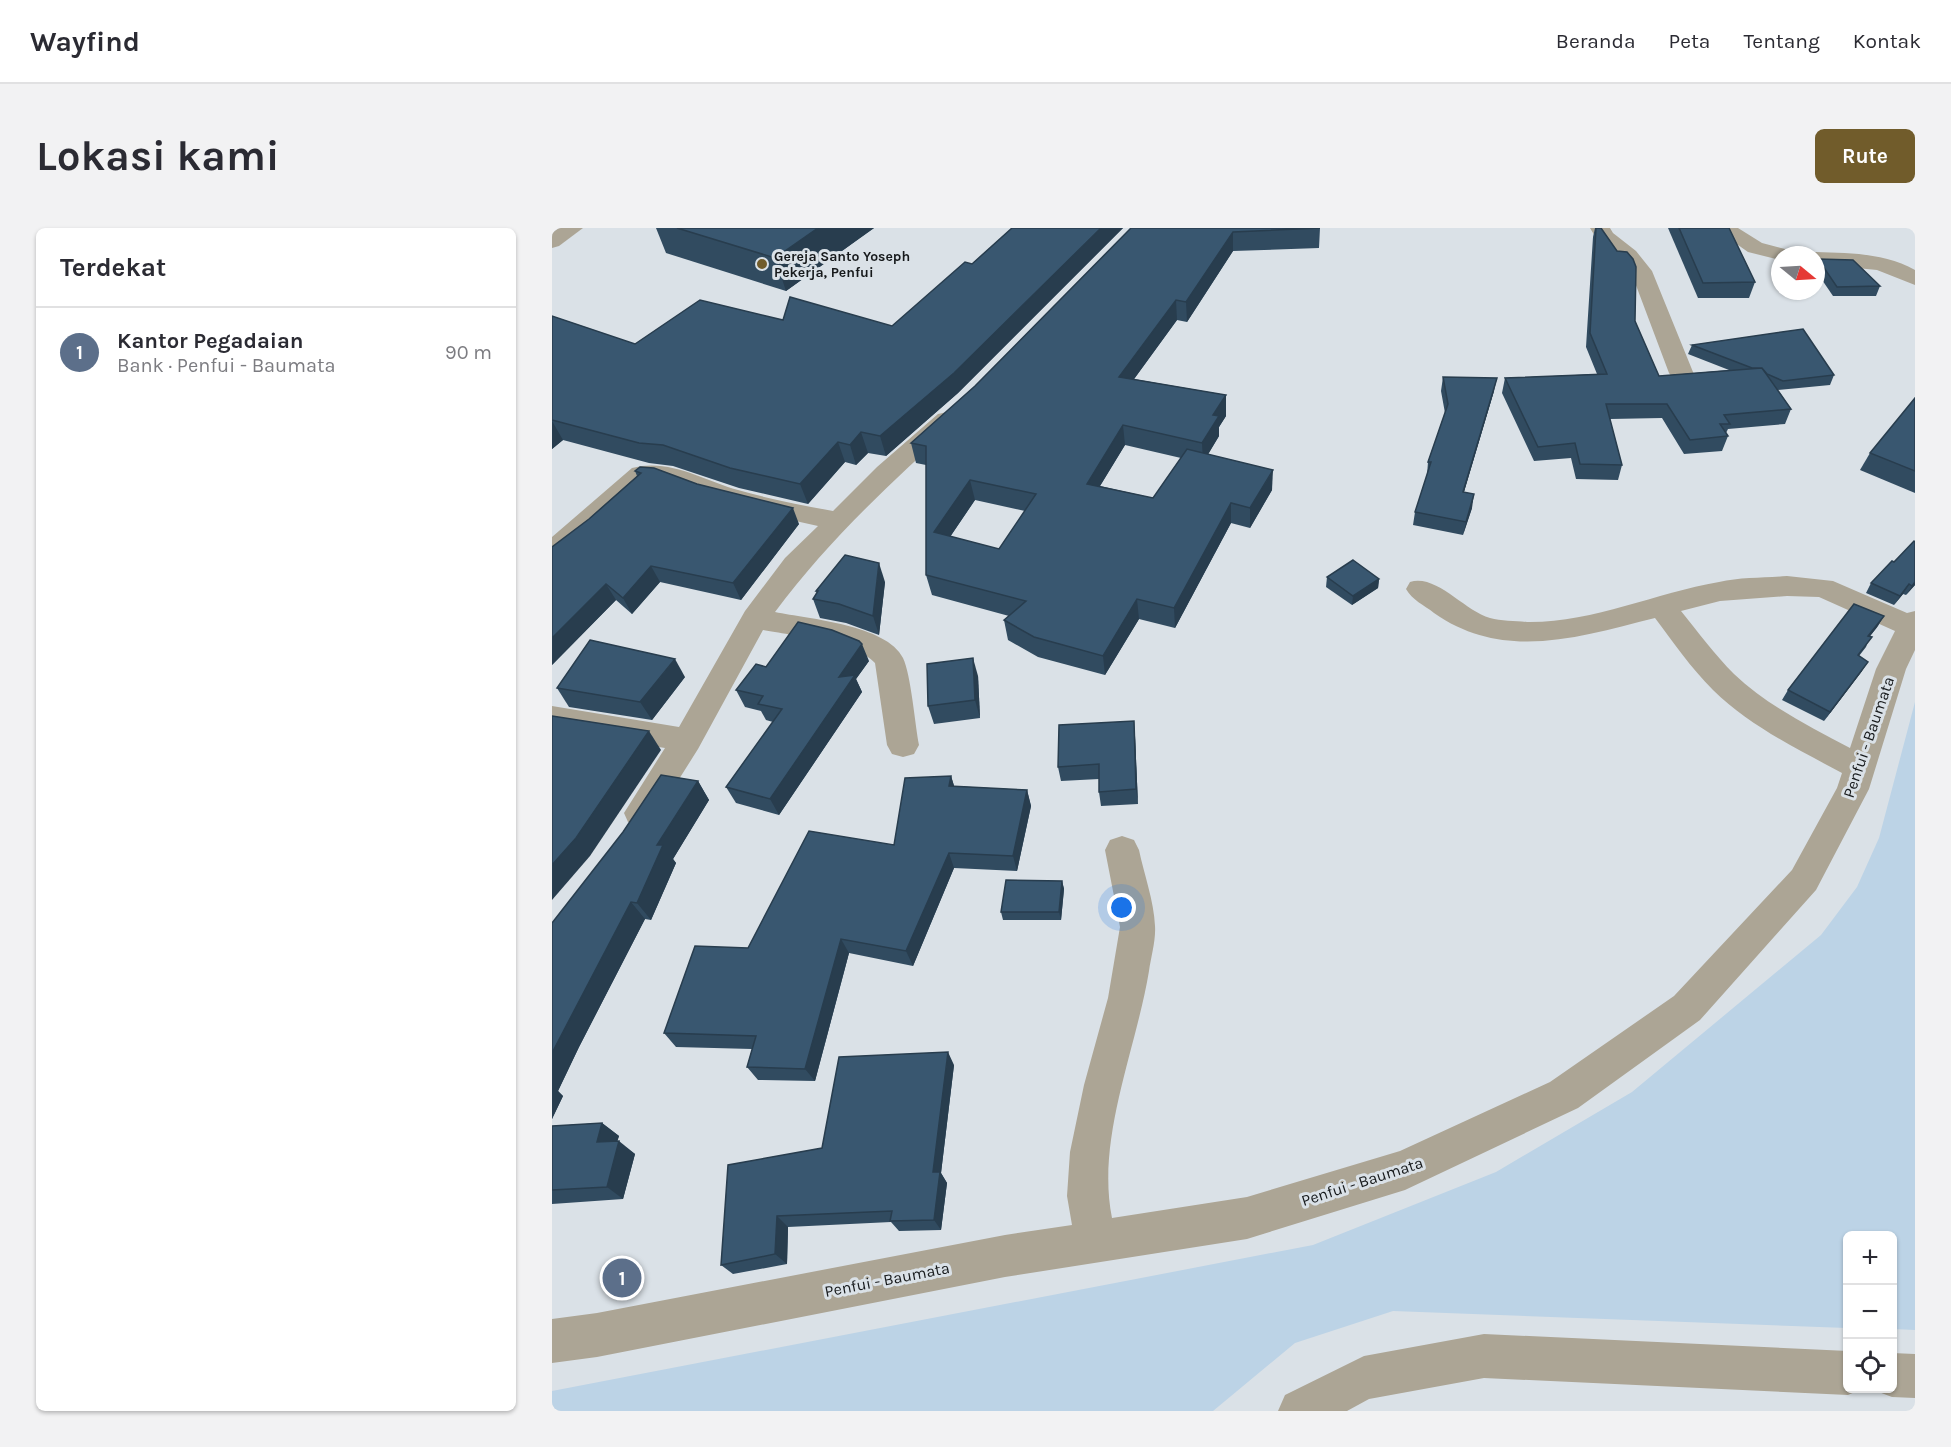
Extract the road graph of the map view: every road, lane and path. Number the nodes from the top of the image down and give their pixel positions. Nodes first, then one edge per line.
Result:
1 (573, 228) edge
2 (1600, 228) edge
3 (1724, 228) edge
4 (552, 242) edge
5 (1771, 252) edge
6 (1825, 259) edge
7 (1915, 279) edge
8 (1686, 380) edge
9 (969, 400) edge
10 (837, 521) junction
11 (552, 552) edge
12 (1420, 590) dead end
13 (1661, 606) junction
14 (755, 618) junction
15 (1914, 624) edge
16 (552, 718) edge
17 (687, 740) junction
18 (903, 745) dead end
19 (1859, 767) junction
20 (623, 838) edge
21 (1122, 850) dead end
22 (1096, 1242) junction
23 (552, 1341) edge
24 (1843, 1373) edge
25 (1897, 1376) edge
26 (1915, 1377) edge
27 (1301, 1411) edge

1 - 4 street
2 - 8 street
3 - 5 street
6 - 7 street
9 - 10 street
10 - 11 street
10 - 14 street
12 - 13 street
13 - 15 street
13 - 19 street
14 - 17 street
14 - 18 street
15 - 19 street, Penfui - Baumata
16 - 17 street
17 - 20 street
19 - 22 street, Penfui - Baumata
21 - 22 street
22 - 23 street, Penfui - Baumata
24 - 27 street
25 - 26 street

